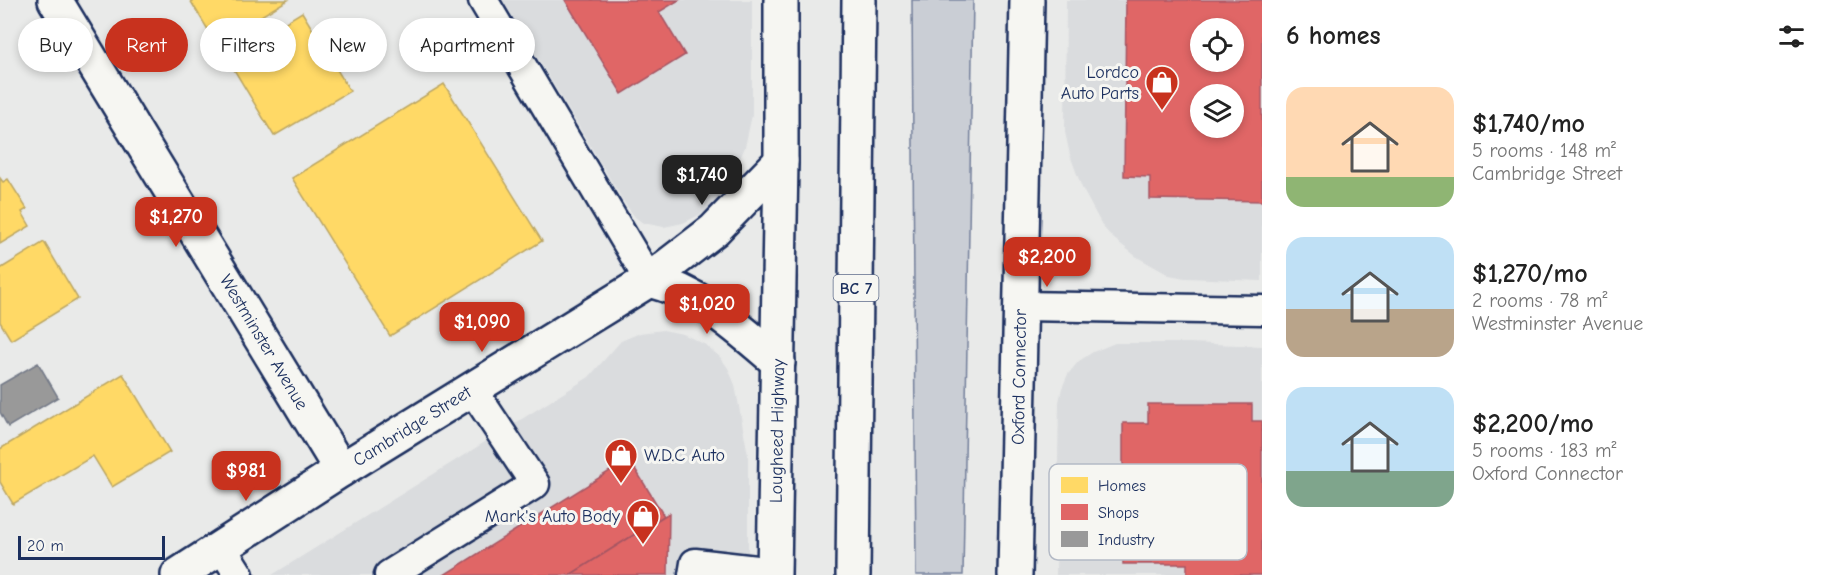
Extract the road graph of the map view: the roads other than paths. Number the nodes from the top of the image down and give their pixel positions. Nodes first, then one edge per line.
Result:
1 (55, 0) edge
2 (483, 0) edge
3 (781, 0) edge
4 (859, 0) edge
5 (1027, 0) edge
6 (781, 161) junction
7 (649, 280) junction
8 (1021, 306) junction
9 (1262, 310) edge
10 (778, 362) junction
11 (472, 389) junction
12 (341, 470) junction
13 (222, 548) junction
14 (774, 573) edge
15 (178, 575) edge
16 (239, 575) edge
17 (389, 575) edge
18 (693, 575) edge
19 (853, 575) edge
20 (1015, 575) edge

1 - 12 street, Westminster Avenue
2 - 7 lane
3 - 6 street, Lougheed Highway
4 - 19 street, BC 7
5 - 8 street, Oxford Connector
6 - 7 street, Cambridge Street
6 - 10 street, Lougheed Highway
7 - 10 street
7 - 11 street, Cambridge Street
8 - 9 lane
8 - 20 street, Oxford Connector
10 - 14 street, Lougheed Highway
11 - 12 street, Cambridge Street
11 - 17 lane
12 - 13 street, Cambridge Street
13 - 15 street, Cambridge Street
13 - 16 lane
14 - 18 lane

